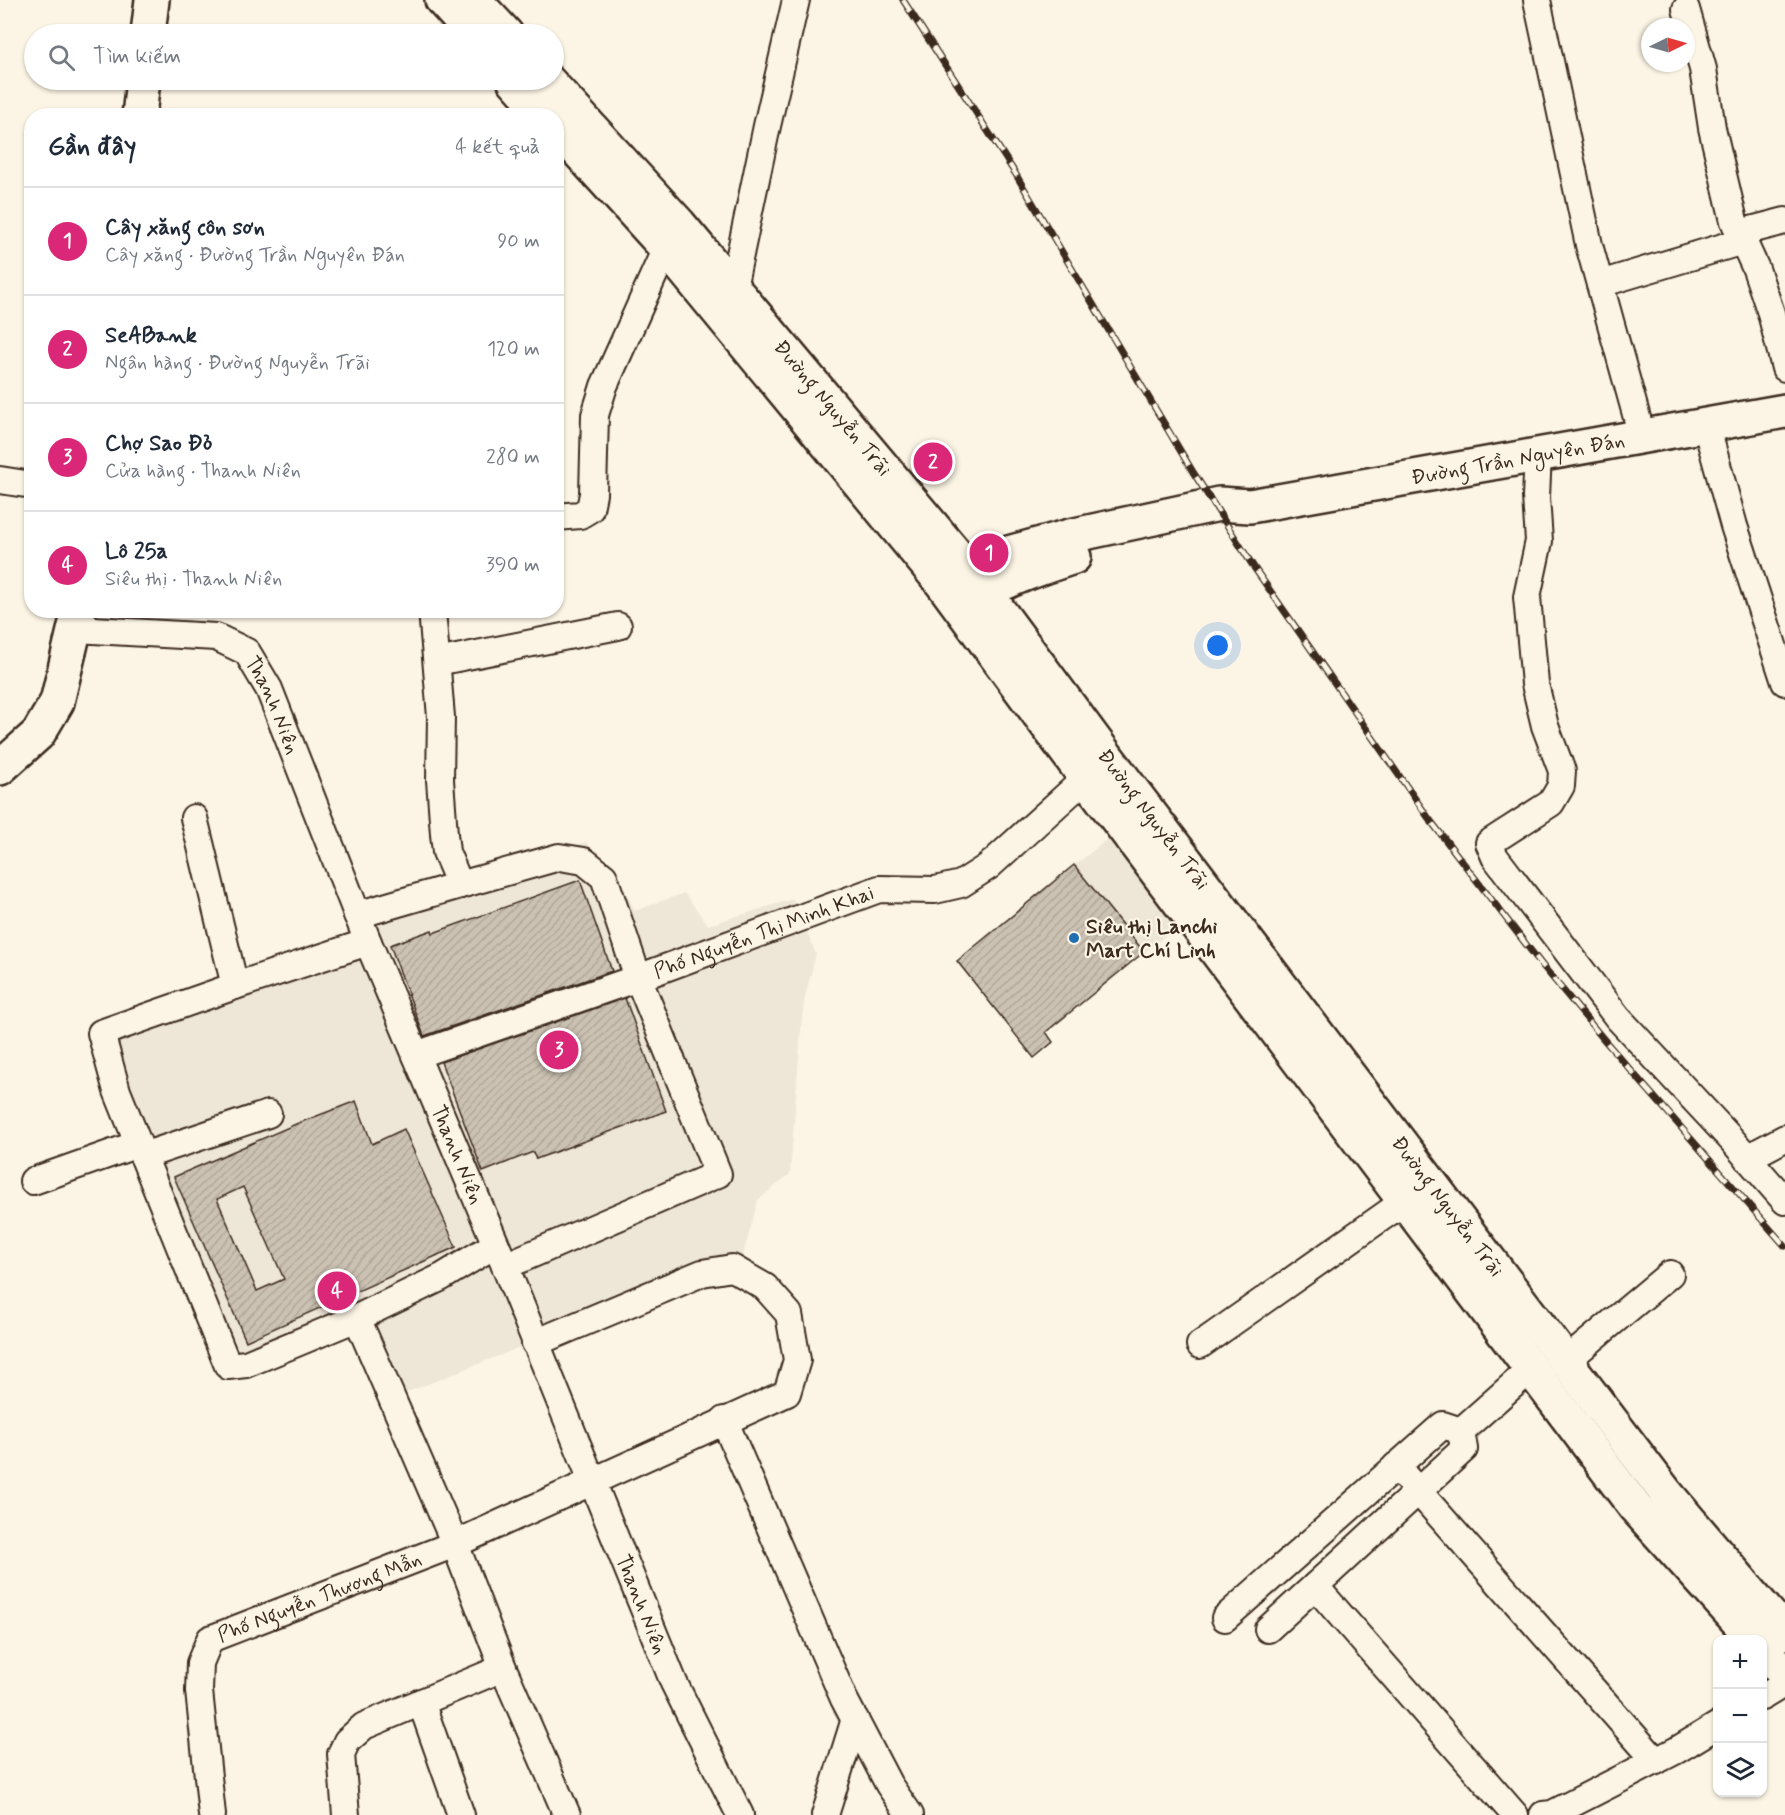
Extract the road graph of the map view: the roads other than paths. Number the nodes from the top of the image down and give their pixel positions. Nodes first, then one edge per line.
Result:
1 (152, 0) edge
2 (441, 0) edge
3 (474, 0) edge
4 (796, 0) edge
5 (1537, 0) edge
6 (1686, 9) dead end
7 (149, 24) edge
8 (464, 24) edge
9 (497, 24) edge
10 (142, 90) edge
11 (522, 90) edge
12 (555, 90) edge
13 (140, 108) edge
14 (539, 108) edge
15 (564, 135) edge
16 (1785, 221) edge
17 (672, 236) junction
18 (1741, 237) junction
19 (1600, 284) junction
20 (733, 288) junction
21 (1785, 368) edge
22 (1785, 411) edge
23 (1706, 425) junction
24 (1642, 436) junction
25 (1538, 453) junction
26 (0, 480) edge
27 (24, 484) edge
28 (564, 516) edge
29 (963, 587) junction
30 (433, 618) edge
31 (78, 620) edge
32 (618, 626) dead end
33 (437, 663) junction
34 (1785, 682) edge
35 (0, 768) edge
36 (1098, 769) junction
37 (194, 818) dead end
38 (460, 885) junction
39 (357, 915) junction
40 (368, 942) junction
41 (638, 978) junction
42 (235, 986) junction
43 (416, 1055) junction
44 (268, 1114) dead end
45 (1785, 1138) edge
46 (140, 1150) junction
47 (1747, 1158) junction
48 (33, 1181) dead end
49 (1405, 1201) junction
50 (1785, 1201) edge
51 (501, 1256) junction
52 (1670, 1274) dead end
53 (357, 1318) junction
54 (535, 1343) junction
55 (1200, 1345) dead end
56 (1566, 1361) junction
57 (1531, 1369) junction
58 (724, 1420) junction
59 (1461, 1431) junction
60 (1396, 1467) junction
61 (591, 1481) junction
62 (1418, 1491) junction
63 (455, 1544) junction
64 (1315, 1586) junction
65 (1226, 1618) dead end
66 (1268, 1629) dead end
67 (1785, 1633) edge
68 (1750, 1635) edge
69 (1767, 1653) edge
70 (503, 1668) junction
71 (1785, 1672) edge
72 (1785, 1683) edge
73 (1767, 1694) edge
74 (421, 1702) junction
75 (855, 1719) junction
76 (1713, 1728) edge
77 (1656, 1761) junction
78 (212, 1815) edge
79 (346, 1815) edge
80 (461, 1815) edge
81 (567, 1815) edge
82 (740, 1815) edge
83 (825, 1815) edge
84 (910, 1815) edge
85 (1515, 1815) edge
86 (1544, 1815) edge

1 - 7 highway
2 - 8 highway
3 - 9 highway
4 - 20 street
5 - 19 street
6 - 18 street
10 - 13 highway
11 - 14 highway
12 - 17 highway, Đường Nguyễn Trãi
15 - 17 highway, Đường Nguyễn Trãi
16 - 18 street
17 - 20 highway, Đường Nguyễn Trãi
17 - 28 street
17 - 29 highway, Đường Nguyễn Trãi
18 - 19 street
18 - 21 street
19 - 24 street
20 - 29 highway, Đường Nguyễn Trãi
22 - 23 highway, Đường Trần Nguyên Đán
23 - 24 highway, Đường Trần Nguyên Đán
23 - 34 street
24 - 25 highway, Đường Trần Nguyên Đán
25 - 29 highway, Đường Trần Nguyên Đán
25 - 47 street
26 - 27 street
29 - 36 highway, Đường Nguyễn Trãi
30 - 33 street
31 - 35 highway
31 - 39 street, Thanh Niên
32 - 33 street
33 - 38 street
36 - 41 street, Phố Nguyễn Thị Minh Khai
36 - 49 highway, Đường Nguyễn Trãi
36 - 56 highway, Đường Nguyễn Trãi
37 - 42 street
38 - 39 street
38 - 41 street
39 - 40 street, Thanh Niên
40 - 42 street
40 - 43 street, Thanh Niên
41 - 43 street, Phố Nguyễn Thị Minh Khai
41 - 51 street
42 - 46 street
43 - 51 street, Thanh Niên
44 - 46 street
45 - 47 street
46 - 48 street
46 - 53 street
47 - 50 street
49 - 55 street
49 - 57 highway, Đường Nguyễn Trãi
51 - 53 street
51 - 54 street, Thanh Niên
52 - 56 street
53 - 63 street
54 - 58 street, Phố Nguyễn Thượng Mẫn
54 - 61 street, Thanh Niên
56 - 67 highway, Đường Nguyễn Trãi
57 - 59 street
57 - 68 highway, Đường Nguyễn Trãi
58 - 61 street, Phố Nguyễn Thượng Mẫn
58 - 75 street
59 - 60 street
59 - 62 street
60 - 62 street
60 - 65 street
61 - 63 street, Phố Nguyễn Thượng Mẫn
61 - 82 street, Thanh Niên
62 - 64 street
62 - 77 street
63 - 70 street
63 - 78 street, Phố Nguyễn Thượng Mẫn
64 - 66 street
64 - 85 street
69 - 71 highway
70 - 74 street
70 - 81 street
72 - 73 street
74 - 79 street
74 - 80 street
75 - 83 street
75 - 84 street
76 - 77 street
77 - 86 street

